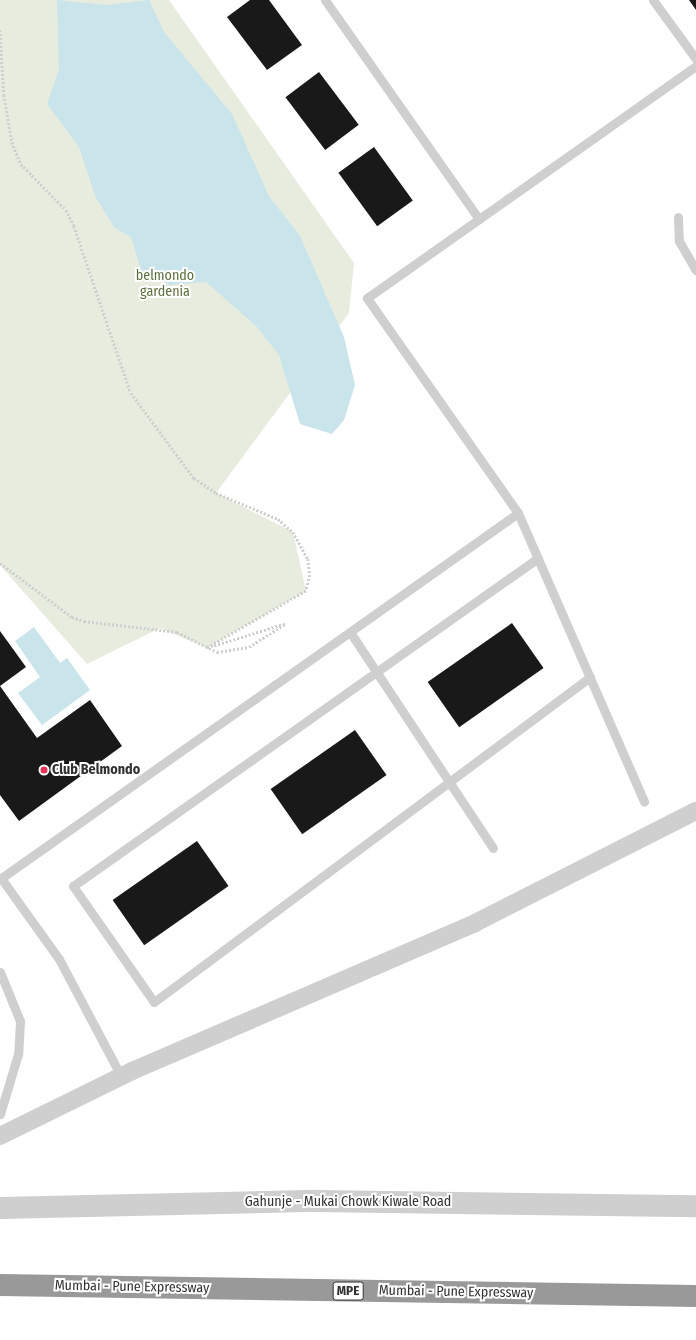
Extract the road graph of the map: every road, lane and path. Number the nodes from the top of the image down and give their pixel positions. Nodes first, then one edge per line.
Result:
1 (325, 0) edge
2 (653, 0) edge
3 (0, 30) edge
4 (696, 59) edge
5 (696, 66) edge
6 (678, 217) dead end
7 (479, 219) junction
8 (696, 271) edge
9 (518, 513) junction
10 (538, 558) junction
11 (0, 562) edge
12 (350, 632) junction
13 (207, 648) junction
14 (376, 672) junction
15 (590, 677) junction
16 (449, 782) junction
17 (644, 802) dead end
18 (696, 811) edge
19 (493, 848) dead end
20 (1, 879) edge
21 (0, 972) edge
22 (121, 1076) junction
23 (0, 1114) edge
24 (0, 1136) edge
25 (696, 1206) edge
26 (0, 1208) edge
27 (0, 1285) edge
28 (696, 1296) edge

1 - 7 lane
2 - 4 lane
3 - 13 path
5 - 7 lane
6 - 8 lane
7 - 9 lane
9 - 10 lane
9 - 12 lane
10 - 14 lane
10 - 15 lane
11 - 13 path
12 - 14 lane
12 - 20 lane
13 - 13 path
14 - 16 lane
14 - 16 lane
15 - 16 lane
15 - 17 lane
16 - 19 lane
18 - 22 street
20 - 22 lane
21 - 23 lane
22 - 24 street
25 - 26 street, Gahunje - Mukai Chowk Kiwale Road
27 - 28 highway, Mumbai - Pune Expressway / MPE

